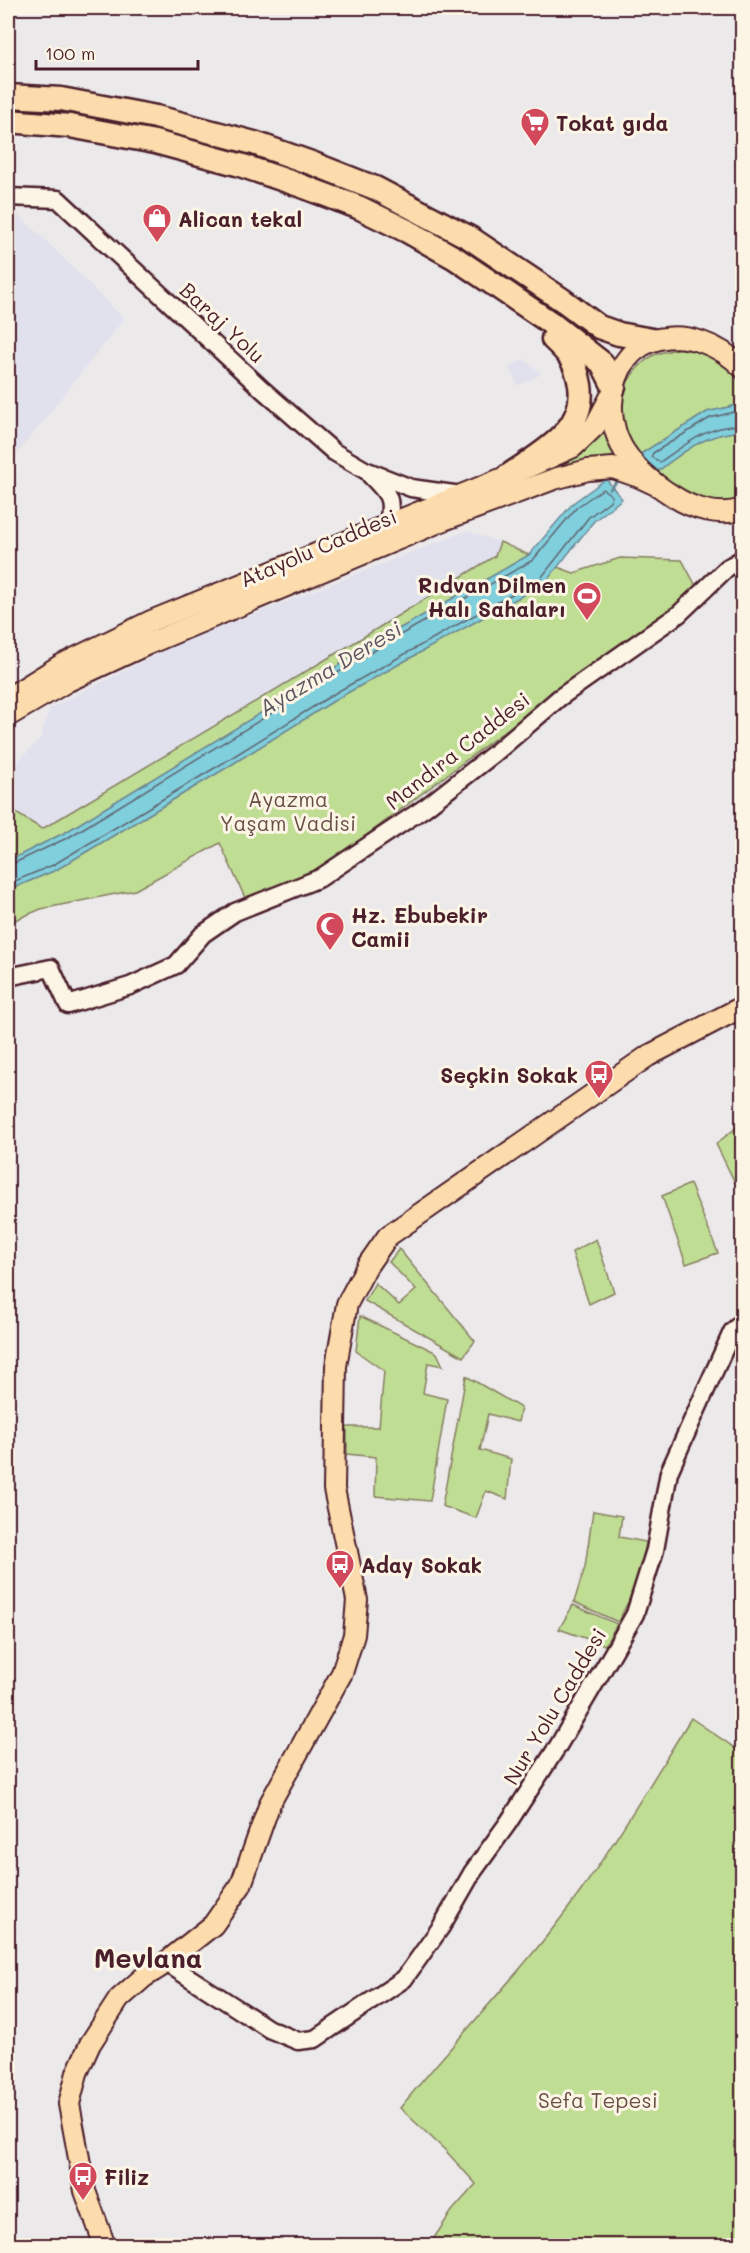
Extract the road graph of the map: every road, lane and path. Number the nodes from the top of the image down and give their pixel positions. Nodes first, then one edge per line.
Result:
1 (8, 96) edge
2 (8, 122) edge
3 (8, 197) edge
4 (455, 258) junction
5 (652, 340) junction
6 (742, 367) edge
7 (613, 390) junction
8 (365, 470) junction
9 (508, 476) junction
10 (657, 486) junction
11 (460, 495) junction
12 (739, 513) edge
13 (387, 526) junction
14 (742, 559) edge
15 (8, 698) edge
16 (8, 716) edge
17 (8, 978) edge
18 (742, 1007) edge
19 (742, 1322) edge
20 (165, 1962) junction
21 (105, 2246) edge

1 - 5 highway
2 - 4 highway
3 - 8 street, Baraj Yolu
4 - 7 highway
4 - 9 highway
5 - 6 main road
5 - 7 main road, Atayolu Caddesi
7 - 9 main road, Atayolu Caddesi
7 - 10 main road
8 - 11 street, Baraj Yolu
8 - 13 street, Baraj Yolu
9 - 11 main road, Atayolu Caddesi
10 - 12 main road
10 - 16 main road, Atayolu Caddesi
11 - 13 main road, Atayolu Caddesi
13 - 15 main road, Atayolu Caddesi
14 - 17 street, Mandıra Caddesi
18 - 20 main road
19 - 20 street, Nur Yolu Caddesi
20 - 21 main road

